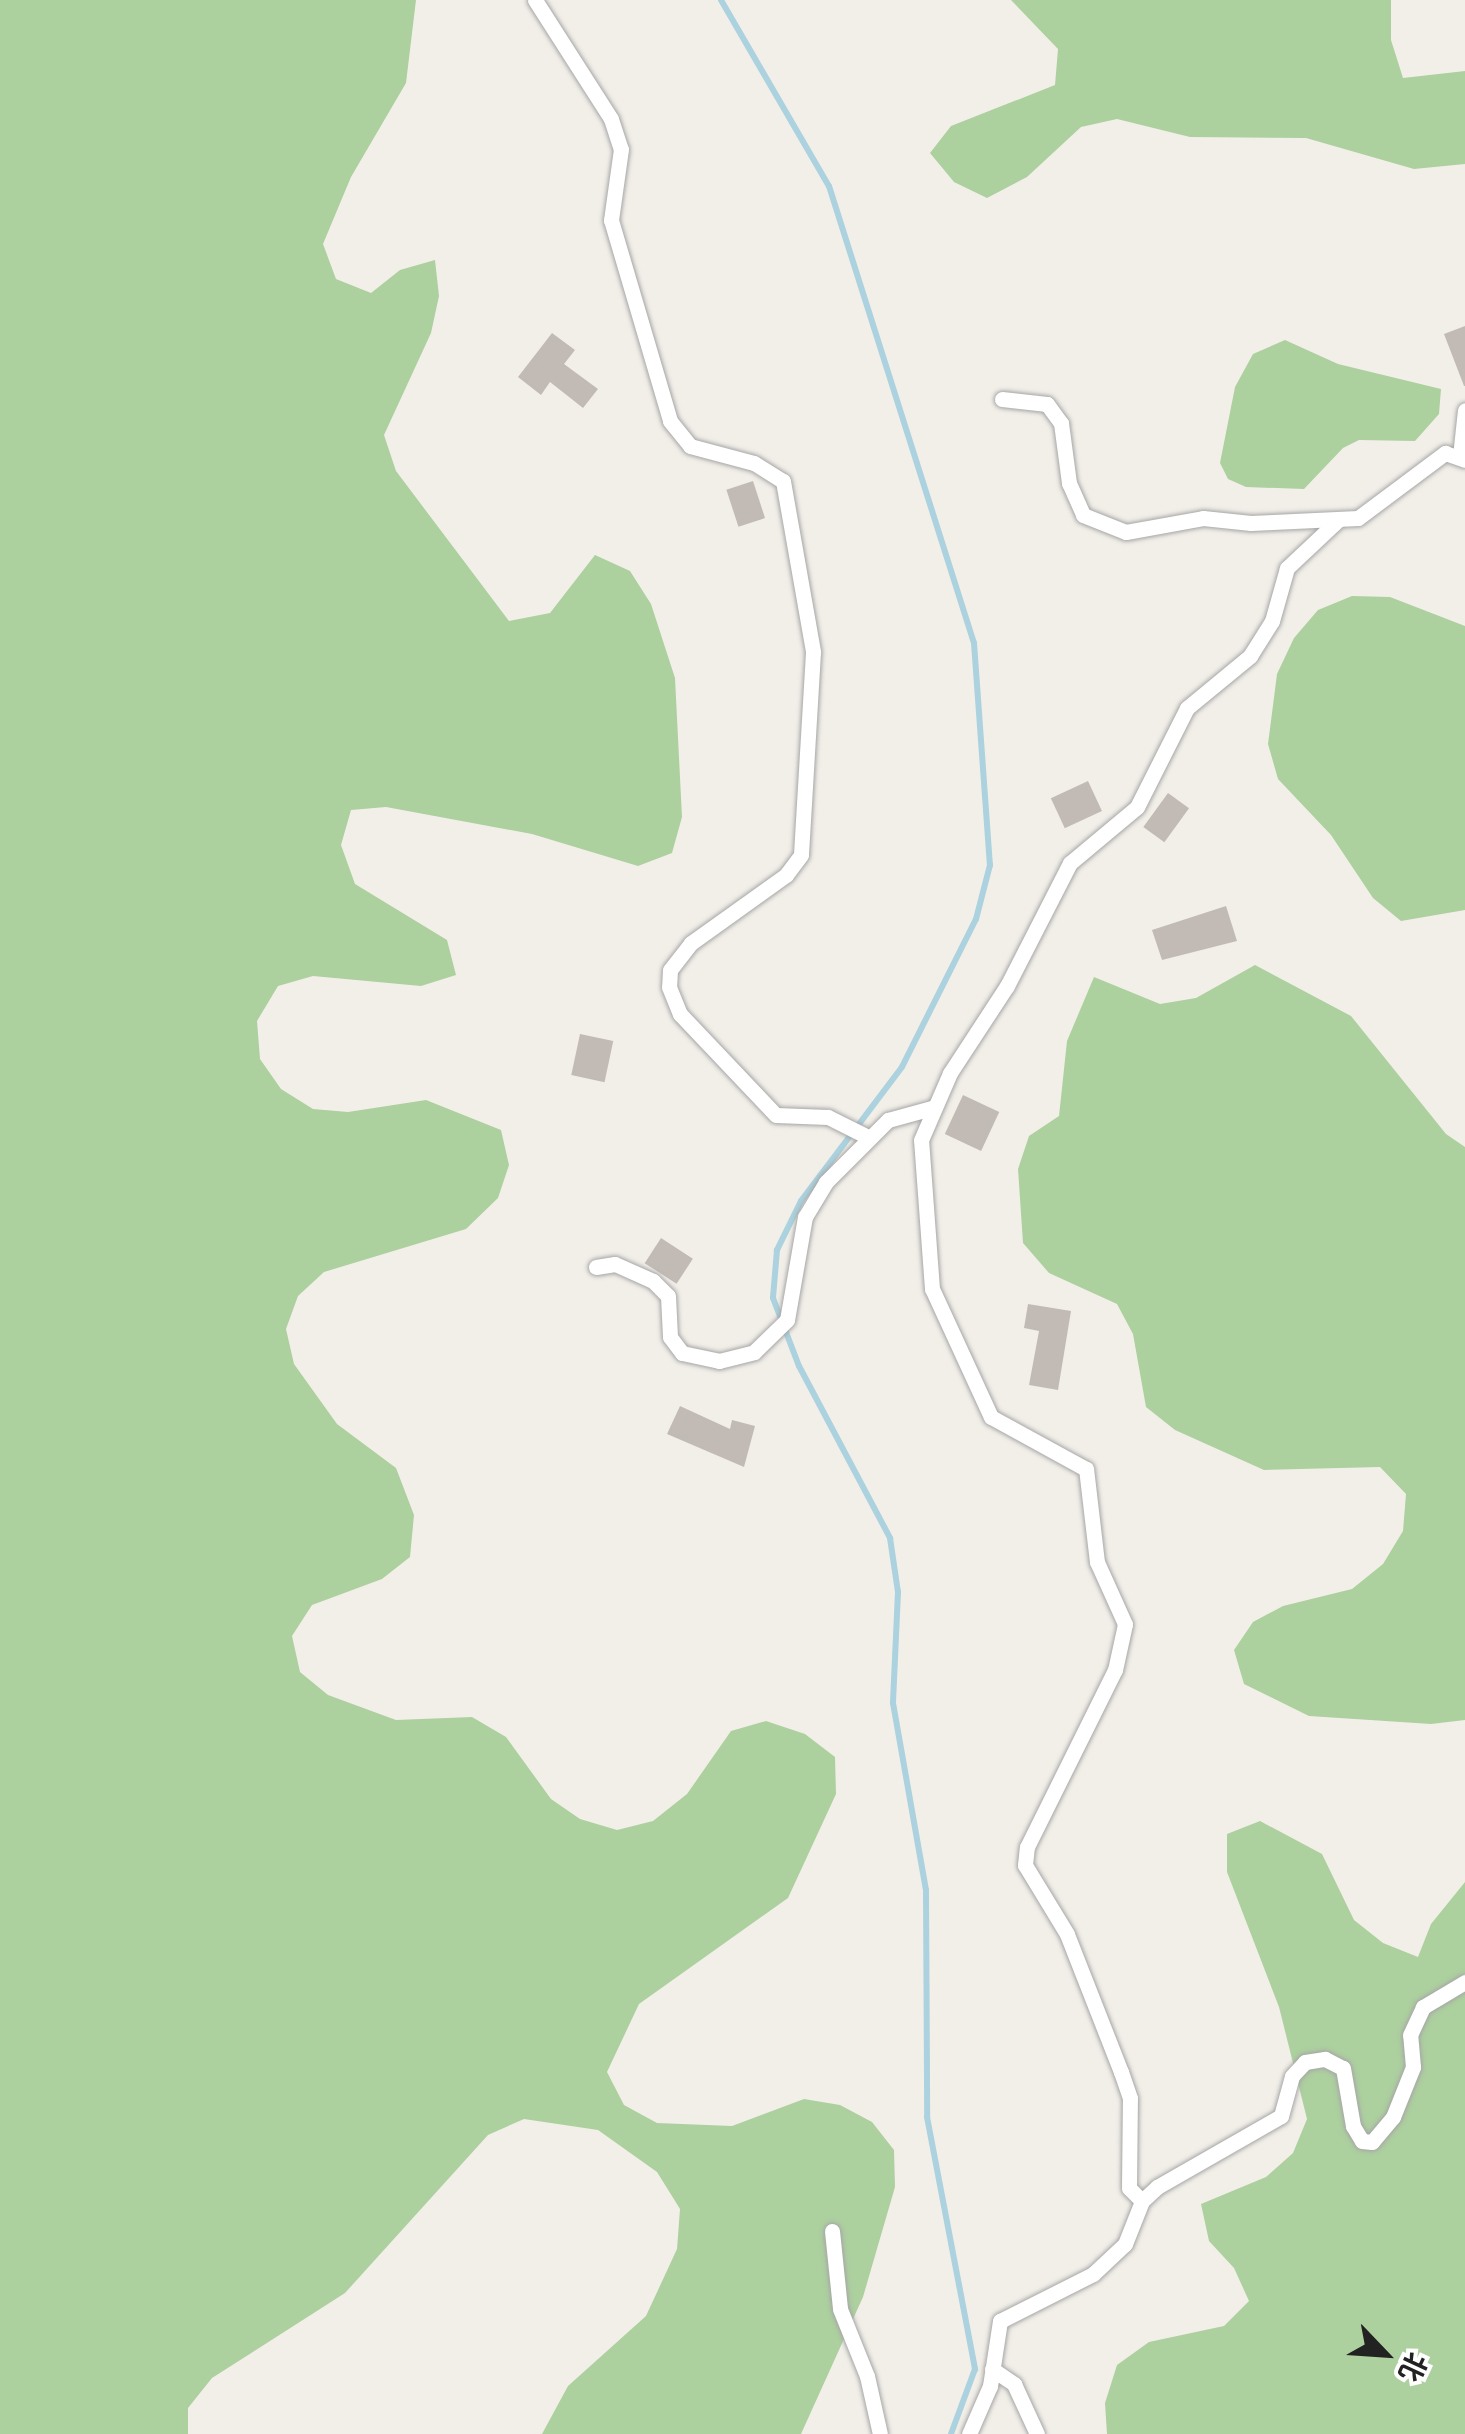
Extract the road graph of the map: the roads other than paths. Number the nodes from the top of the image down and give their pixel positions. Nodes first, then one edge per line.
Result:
1 (535, 0) edge
2 (1002, 400) dead end
3 (1465, 410) edge
4 (1462, 458) edge
5 (1337, 521) junction
6 (935, 1107) junction
7 (864, 1135) junction
8 (596, 1267) dead end
9 (1465, 1982) edge
10 (1142, 2202) junction
11 (832, 2231) dead end
12 (992, 2369) junction
13 (880, 2434) edge
14 (969, 2434) edge
15 (1037, 2434) edge

1 - 7 street
2 - 5 street
3 - 4 street
4 - 5 street
5 - 6 street
6 - 7 street
6 - 10 street
7 - 8 street
9 - 10 street
10 - 12 street
11 - 13 street
12 - 14 street
12 - 15 street

